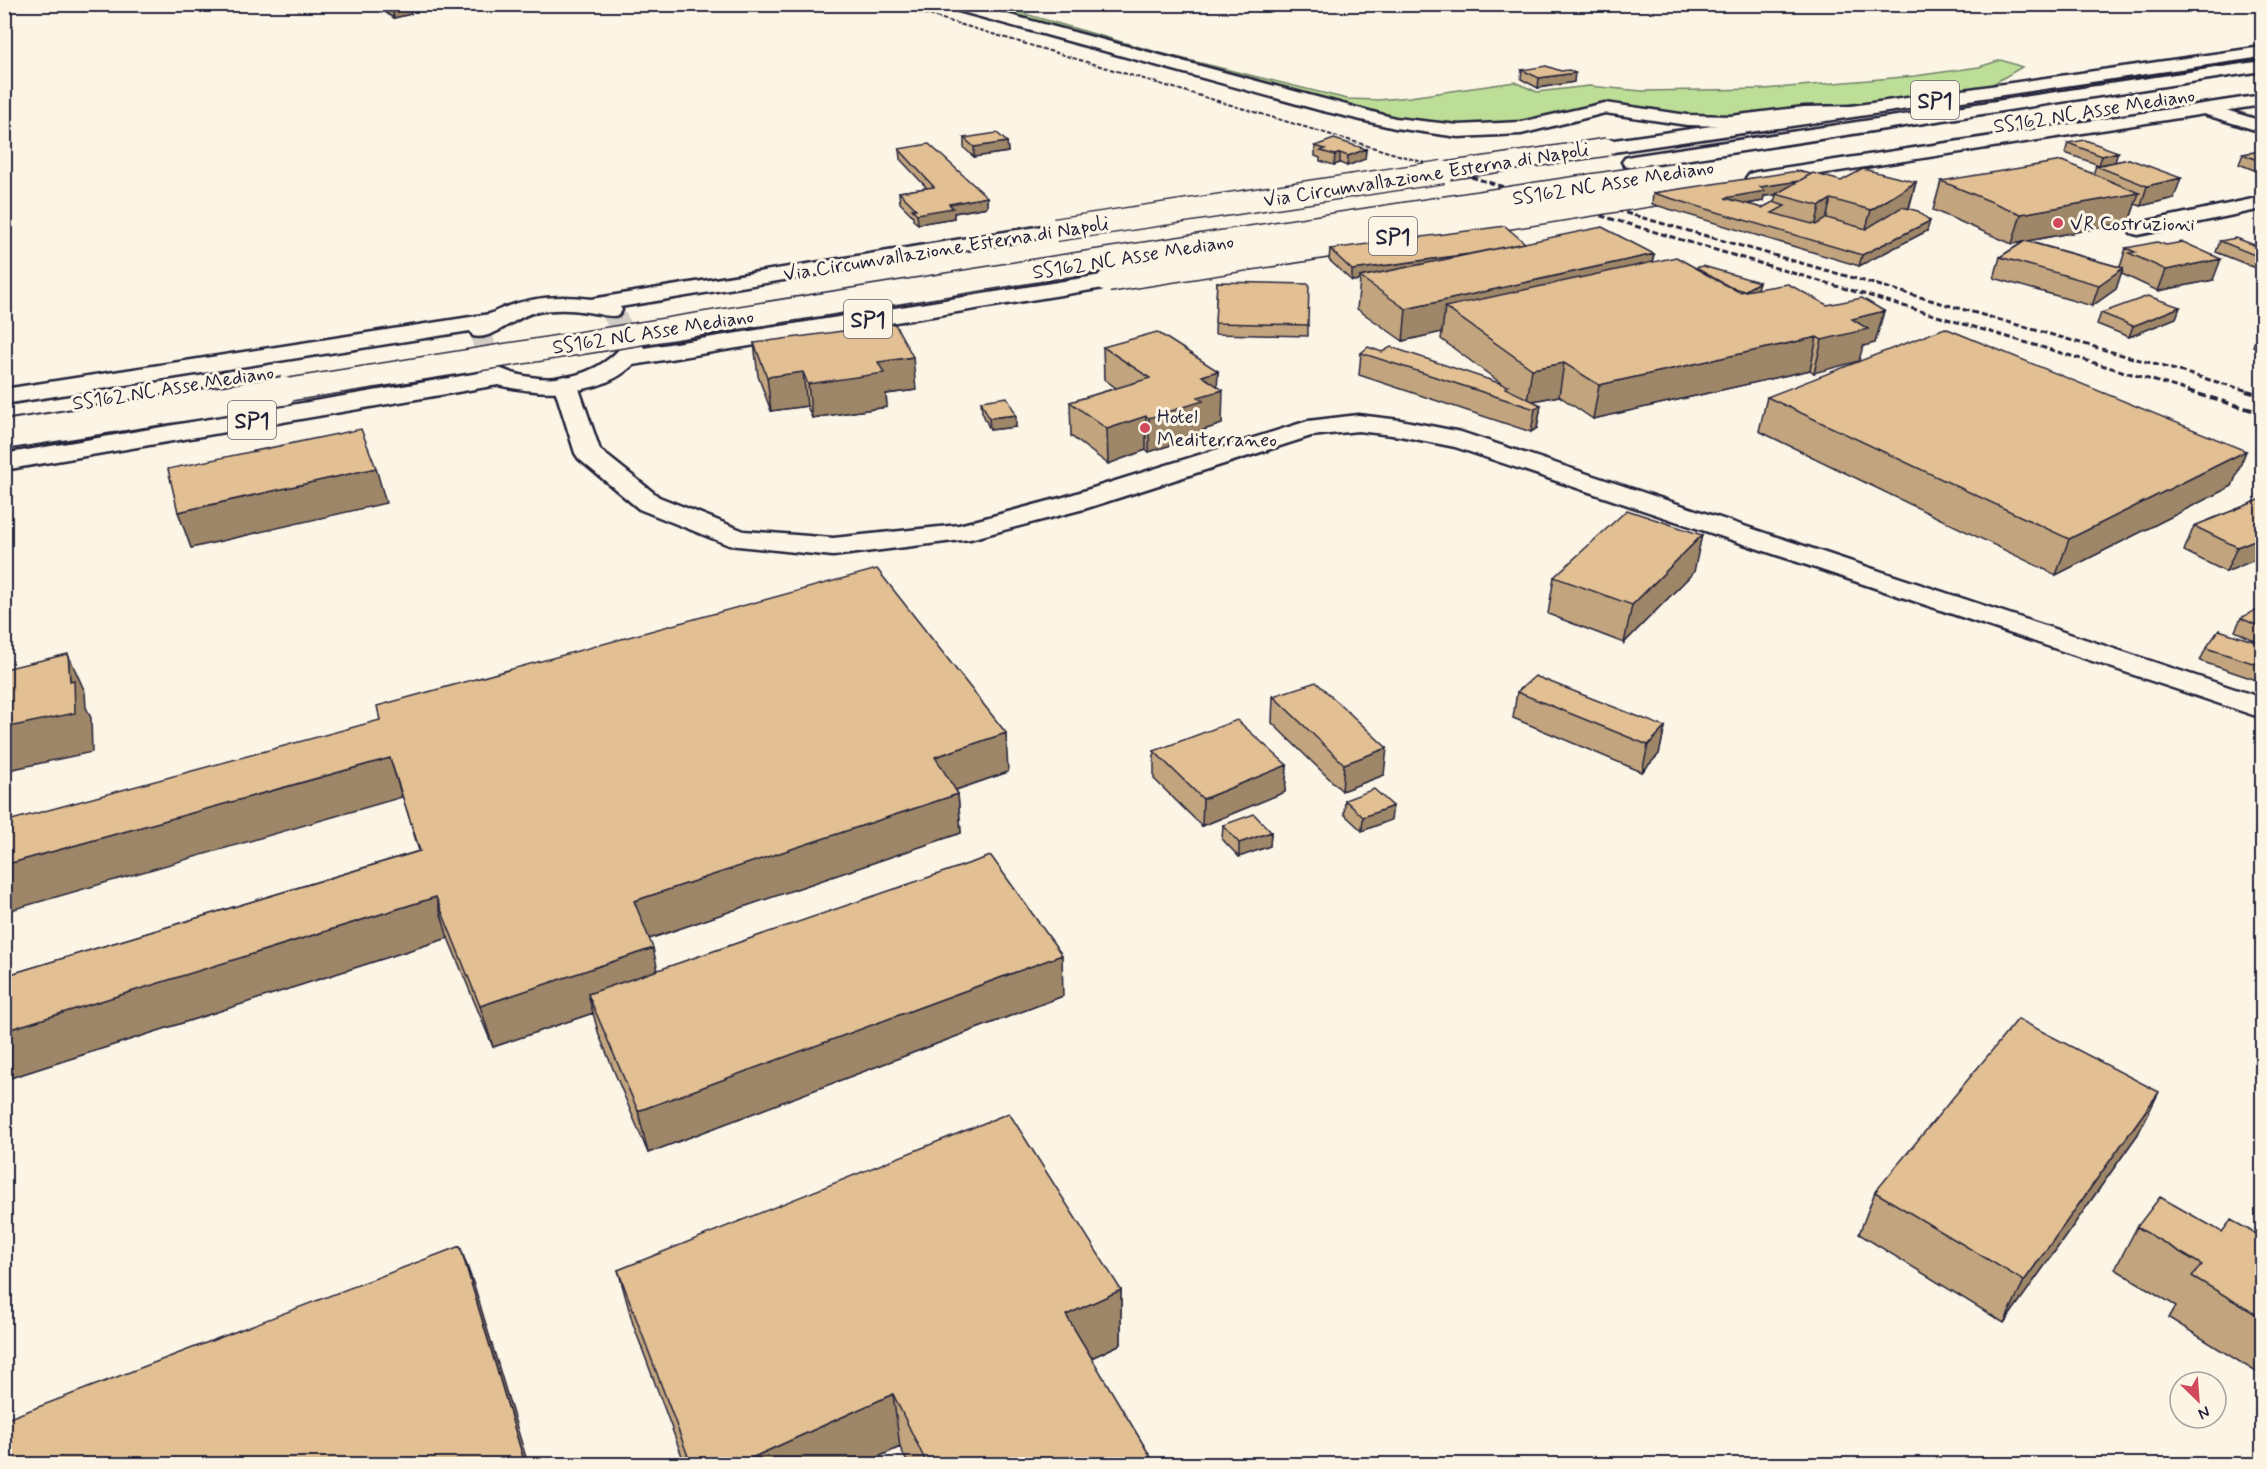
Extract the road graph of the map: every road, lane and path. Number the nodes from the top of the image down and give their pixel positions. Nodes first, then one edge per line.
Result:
1 (949, 4) edge
2 (2262, 52) edge
3 (2262, 66) edge
4 (2262, 84) edge
5 (2262, 100) edge
6 (2206, 109) junction
7 (1856, 111) junction
8 (1643, 114) junction
9 (2262, 128) edge
10 (1647, 141) junction
11 (1736, 181) edge
12 (1701, 187) edge
13 (2262, 203) edge
14 (2138, 229) dead end
15 (565, 383) junction
16 (4, 398) edge
17 (4, 414) edge
18 (4, 435) edge
19 (4, 462) edge
20 (2262, 708) edge

1 - 8 main road
2 - 7 main road, Via Circumvallazione Esterna di Napoli / SP1
3 - 17 main road, SS162 NC Asse Mediano
4 - 18 main road, SS162 NC Asse Mediano, bridge
5 - 6 main road, SP1
6 - 9 main road
6 - 11 main road, SP1
7 - 8 main road
7 - 10 main road, Via Circumvallazione Esterna di Napoli / SP1
8 - 10 main road
10 - 16 main road, Via Circumvallazione Esterna di Napoli / SP1, bridge
12 - 15 main road, SP1, bridge
13 - 14 main road
15 - 19 main road, SP1
15 - 20 main road

